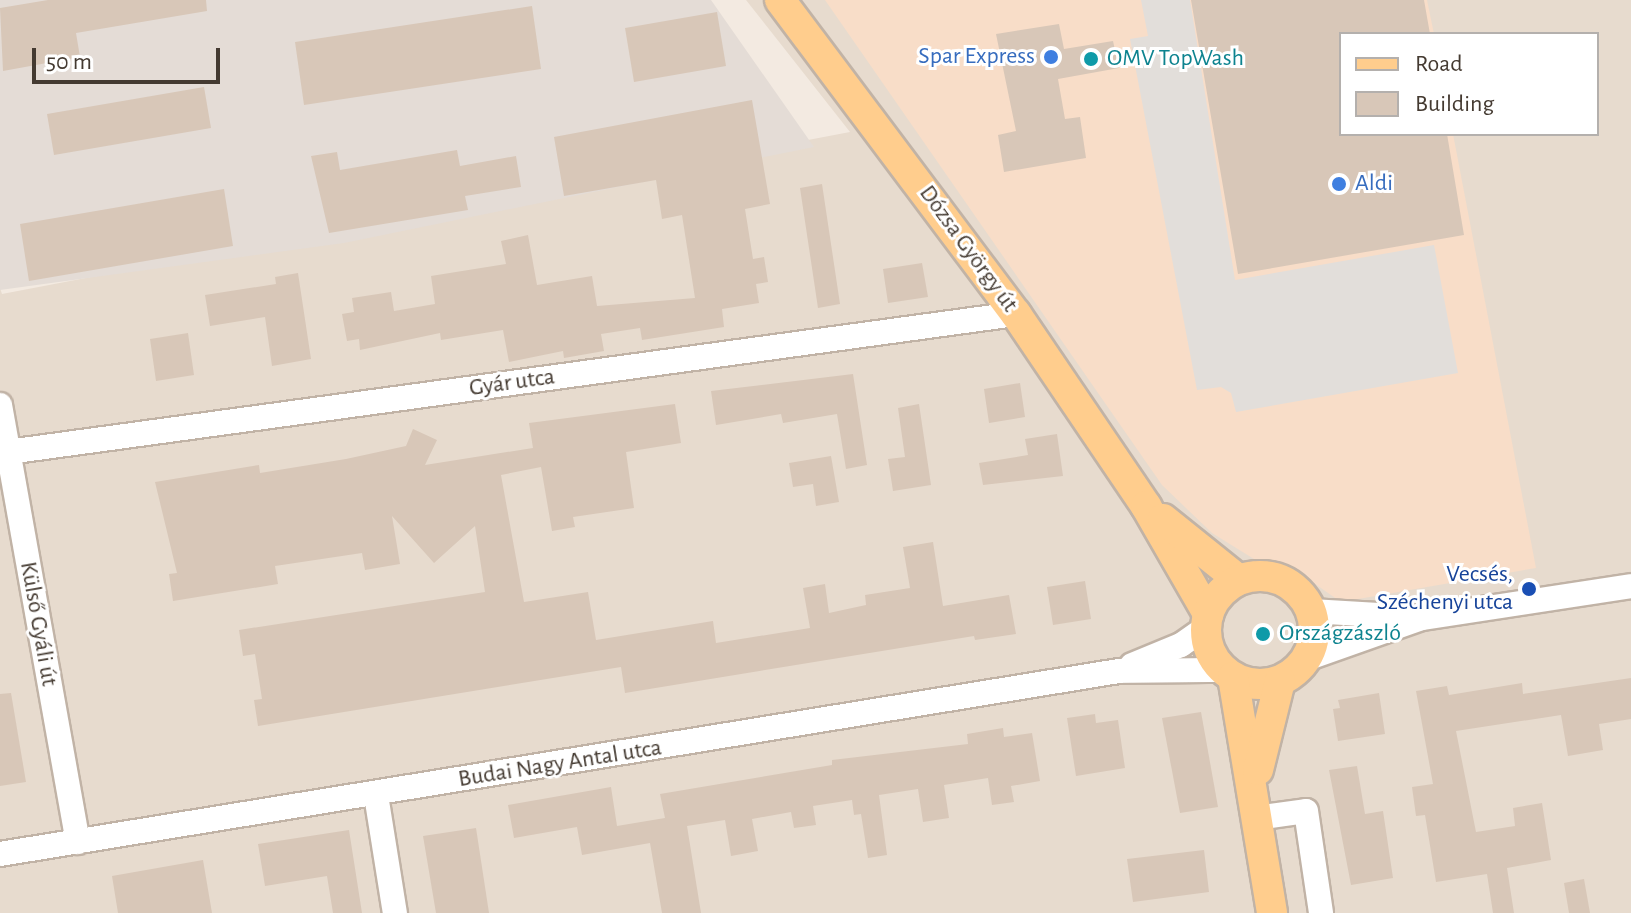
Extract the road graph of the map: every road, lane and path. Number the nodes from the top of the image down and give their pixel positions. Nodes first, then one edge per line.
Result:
1 (780, 0) edge
2 (1016, 314) junction
3 (0, 405) edge
4 (8, 452) junction
5 (1146, 506) junction
6 (1239, 580) junction
7 (1631, 586) edge
8 (1311, 611) junction
9 (1422, 618) junction
10 (1206, 621) junction
11 (1306, 659) junction
12 (1119, 671) junction
13 (1228, 673) junction
14 (1280, 681) junction
15 (376, 795) junction
16 (1254, 807) junction
17 (78, 842) junction
18 (0, 854) edge
19 (395, 913) edge
20 (1272, 913) edge
21 (1321, 913) edge

1 - 2 main road, Dózsa György út
2 - 4 street, Gyár utca
2 - 5 main road, Dózsa György út
3 - 4 street, Külső Gyáli út
4 - 17 street, Külső Gyáli út
5 - 6 main road, Dózsa György út
5 - 10 main road, Dózsa György út
6 - 8 main road
6 - 10 main road
7 - 9 street
8 - 9 street
8 - 11 main road
9 - 11 street
10 - 12 street, Budai Nagy Antal utca
10 - 13 main road
11 - 14 main road
12 - 13 street, Budai Nagy Antal utca
12 - 15 street, Budai Nagy Antal utca
13 - 14 main road
13 - 16 main road
14 - 16 main road
15 - 17 street, Budai Nagy Antal utca
15 - 19 street
16 - 20 main road
16 - 21 street
17 - 18 street, Budai Nagy Antal utca

